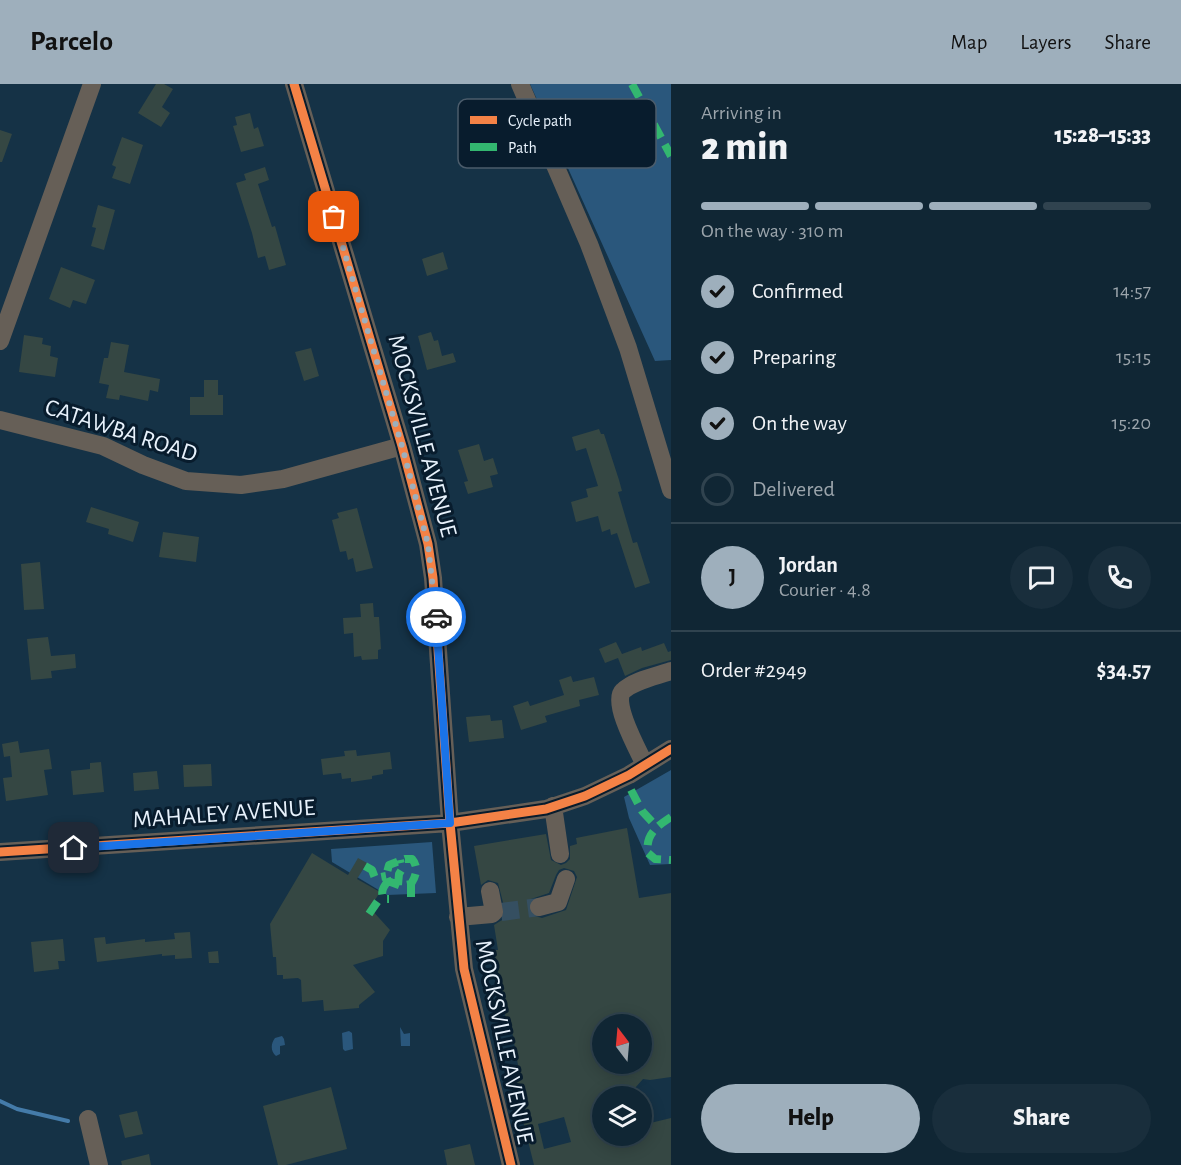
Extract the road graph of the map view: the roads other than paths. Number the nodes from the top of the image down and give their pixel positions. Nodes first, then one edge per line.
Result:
1 (294, 84) edge
2 (519, 84) edge
3 (90, 86) edge
4 (526, 99) edge
5 (556, 168) edge
6 (0, 341) edge
7 (0, 420) edge
8 (402, 446) junction
9 (671, 490) edge
10 (671, 670) edge
11 (671, 749) edge
12 (645, 765) junction
13 (552, 806) junction
14 (450, 823) junction
15 (0, 852) edge
16 (560, 854) dead end
17 (566, 879) dead end
18 (490, 891) dead end
19 (539, 907) tunnel mouth
20 (458, 917) junction
21 (88, 1119) dead end
22 (99, 1165) edge
23 (511, 1165) edge

1 - 8 street, MOCKSVILLE AVENUE
2 - 4 street
3 - 6 street
5 - 9 street
7 - 8 street, CATAWBA ROAD
8 - 14 street, MOCKSVILLE AVENUE
10 - 12 street
11 - 12 street, MAHALEY AVENUE
12 - 13 street, MAHALEY AVENUE
13 - 14 street, MAHALEY AVENUE
13 - 16 street
14 - 15 street, MAHALEY AVENUE
14 - 20 street, MOCKSVILLE AVENUE
17 - 19 street
18 - 20 street
20 - 23 street, MOCKSVILLE AVENUE
21 - 22 street

